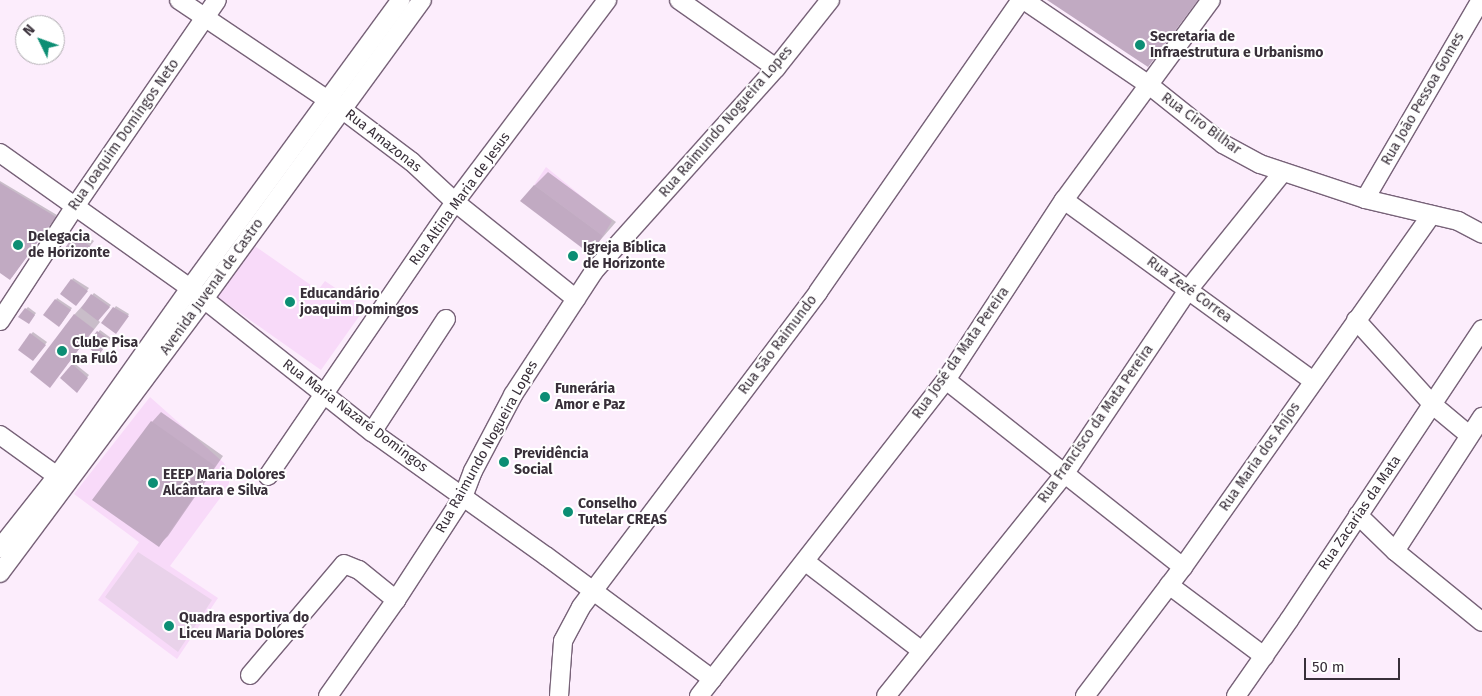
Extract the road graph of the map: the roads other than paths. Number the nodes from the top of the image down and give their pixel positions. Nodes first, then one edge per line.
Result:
1 (179, 0) edge
2 (216, 0) edge
3 (401, 0) edge
4 (422, 0) edge
5 (607, 0) edge
6 (679, 0) edge
7 (830, 0) edge
8 (1023, 0) edge
9 (1211, 0) edge
10 (1481, 0) edge
11 (204, 18) junction
12 (776, 68) junction
13 (1149, 86) junction
14 (335, 105) junction
15 (0, 153) edge
16 (1282, 173) junction
17 (1365, 199) junction
18 (1064, 200) junction
19 (455, 202) junction
20 (74, 208) junction
21 (1430, 215) junction
22 (1482, 234) edge
23 (190, 288) junction
24 (1188, 290) junction
25 (204, 299) junction
26 (576, 299) junction
27 (446, 319) dead end
28 (1356, 320) junction
29 (0, 321) edge
30 (1482, 329) edge
31 (946, 380) junction
32 (1313, 382) junction
33 (325, 394) junction
34 (1432, 405) junction
35 (1482, 417) edge
36 (372, 432) junction
37 (0, 435) edge
38 (1469, 435) junction
39 (1065, 472) junction
40 (56, 476) junction
41 (268, 476) dead end
42 (463, 497) junction
43 (1358, 515) junction
44 (0, 548) edge
45 (1395, 551) junction
46 (806, 562) junction
47 (1183, 567) junction
48 (0, 573) edge
49 (1169, 585) junction
50 (592, 592) junction
51 (396, 600) junction
52 (1482, 622) edge
53 (922, 651) junction
54 (1264, 656) junction
55 (250, 675) dead end
56 (712, 678) junction
57 (328, 696) edge
58 (559, 696) edge
59 (699, 696) edge
60 (886, 696) edge
61 (1085, 696) edge
62 (1236, 696) edge

1 - 11 street, Rua Amazonas
2 - 11 street, Rua Joaquim Domingos Neto
3 - 14 street, Avenida Juvenal de Castro
4 - 14 street, Avenida Juvenal de Castro
5 - 19 street, Rua Altina Maria de Jesus
6 - 12 street
7 - 12 street, Rua Raimundo Nogueira Lopes
8 - 13 street, Rua Ciro Bilhar
8 - 50 street, Rua São Raimundo
9 - 13 street, Rua José da Mata Pereira
10 - 17 street, Rua João Pessoa Gomes
11 - 14 street, Rua Amazonas
11 - 20 street, Rua Joaquim Domingos Neto
12 - 26 street, Rua Raimundo Nogueira Lopes
13 - 16 street, Rua Ciro Bilhar
13 - 18 street, Rua José da Mata Pereira
14 - 19 street, Rua Amazonas
14 - 23 street, Avenida Juvenal de Castro
14 - 25 street, Avenida Juvenal de Castro
15 - 20 street, Rua Maria Nazaré Domingos
16 - 17 street, Rua Ciro Bilhar
16 - 24 street, Rua Francisco da Mata Pereira
17 - 21 street, Rua Ciro Bilhar
18 - 24 street, Rua Zezé Correa
18 - 31 street, Rua José da Mata Pereira
19 - 26 street, Rua Amazonas
19 - 33 street, Rua Altina Maria de Jesus
20 - 23 street, Rua Maria Nazaré Domingos
20 - 29 street, Rua Joaquim Domingos Neto
21 - 22 street, Rua Ciro Bilhar
21 - 28 street, Rua Maria dos Anjos
23 - 25 street, Rua Maria Nazaré Domingos
23 - 40 street, Avenida Juvenal de Castro
24 - 32 street, Rua Zezé Correa
24 - 39 street, Rua Francisco da Mata Pereira
25 - 33 street, Rua Maria Nazaré Domingos
25 - 48 street, Avenida Juvenal de Castro
26 - 42 street, Rua Raimundo Nogueira Lopes
27 - 36 street
28 - 32 street, Rua Maria dos Anjos
28 - 34 street
30 - 34 street, Rua Zacarias da Mata
31 - 39 street
31 - 46 street, Rua José da Mata Pereira
32 - 47 street, Rua Maria dos Anjos
33 - 36 street, Rua Maria Nazaré Domingos
33 - 41 street, Rua Altina Maria de Jesus
34 - 38 street
34 - 43 street, Rua Zacarias da Mata
35 - 38 street
36 - 42 street, Rua Maria Nazaré Domingos
37 - 40 street
38 - 45 street
39 - 47 street
39 - 53 street, Rua Francisco da Mata Pereira
40 - 44 street, Avenida Juvenal de Castro
42 - 50 street, Rua Maria Nazaré Domingos
42 - 51 street, Rua Raimundo Nogueira Lopes
43 - 45 street
43 - 54 street, Rua Zacarias da Mata
45 - 52 street
46 - 53 street
46 - 56 street, Rua José da Mata Pereira
47 - 49 street, Rua Maria dos Anjos
49 - 54 street
49 - 61 street, Rua Maria dos Anjos
50 - 56 street, Rua Maria Nazaré Domingos
50 - 58 street, Rua São Raimundo
51 - 55 street
51 - 57 street, Rua Raimundo Nogueira Lopes
53 - 60 street, Rua Francisco da Mata Pereira
54 - 62 street, Rua Zacarias da Mata
56 - 59 street, Rua José da Mata Pereira

